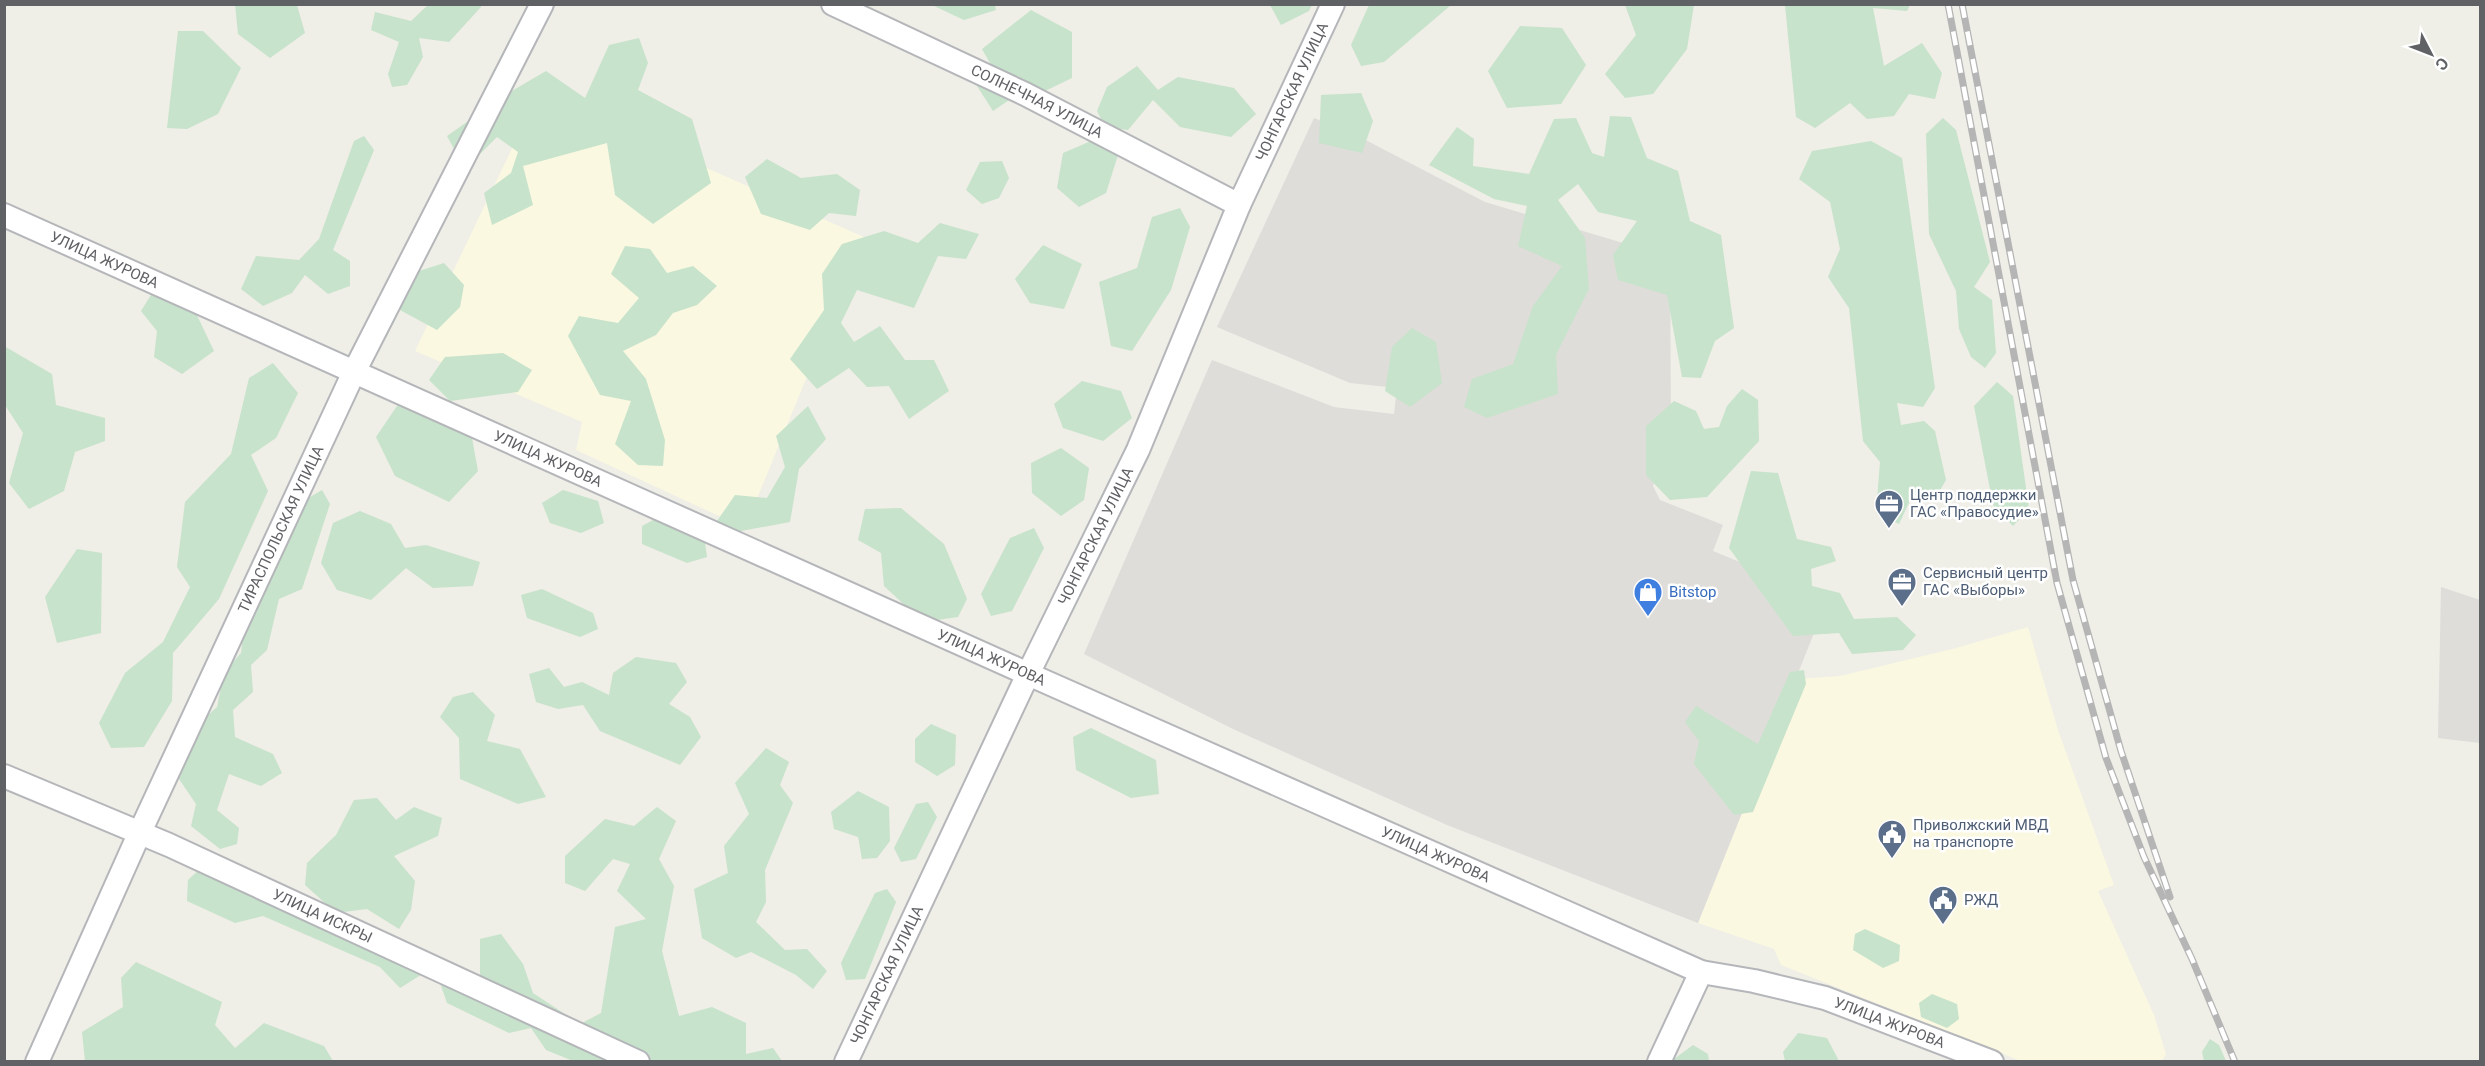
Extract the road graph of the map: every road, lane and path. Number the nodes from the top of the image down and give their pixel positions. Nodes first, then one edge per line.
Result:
1 (542, 4) edge
2 (833, 4) edge
3 (1333, 4) edge
4 (1239, 205) junction
5 (4, 215) edge
6 (354, 372) junction
7 (1028, 674) junction
8 (4, 776) edge
9 (140, 832) junction
10 (1701, 972) junction
11 (37, 1062) edge
12 (638, 1062) edge
13 (846, 1062) edge
14 (1659, 1062) edge
15 (1992, 1062) edge

1 - 6 street, ТИРАСПОЛЬСКАЯ УЛИЦА
2 - 4 street, СОЛНЕЧНАЯ УЛИЦА
3 - 4 street, ЧОНГАРСКАЯ УЛИЦА
4 - 7 street, ЧОНГАРСКАЯ УЛИЦА
5 - 6 street, УЛИЦА ЖУРОВА
6 - 7 street, УЛИЦА ЖУРОВА
6 - 9 street, ТИРАСПОЛЬСКАЯ УЛИЦА
7 - 10 street, УЛИЦА ЖУРОВА
7 - 13 street, ЧОНГАРСКАЯ УЛИЦА
8 - 9 street, УЛИЦА ИСКРЫ
9 - 11 street, ТИРАСПОЛЬСКАЯ УЛИЦА
9 - 12 street, УЛИЦА ИСКРЫ
10 - 14 street
10 - 15 street, УЛИЦА ЖУРОВА

